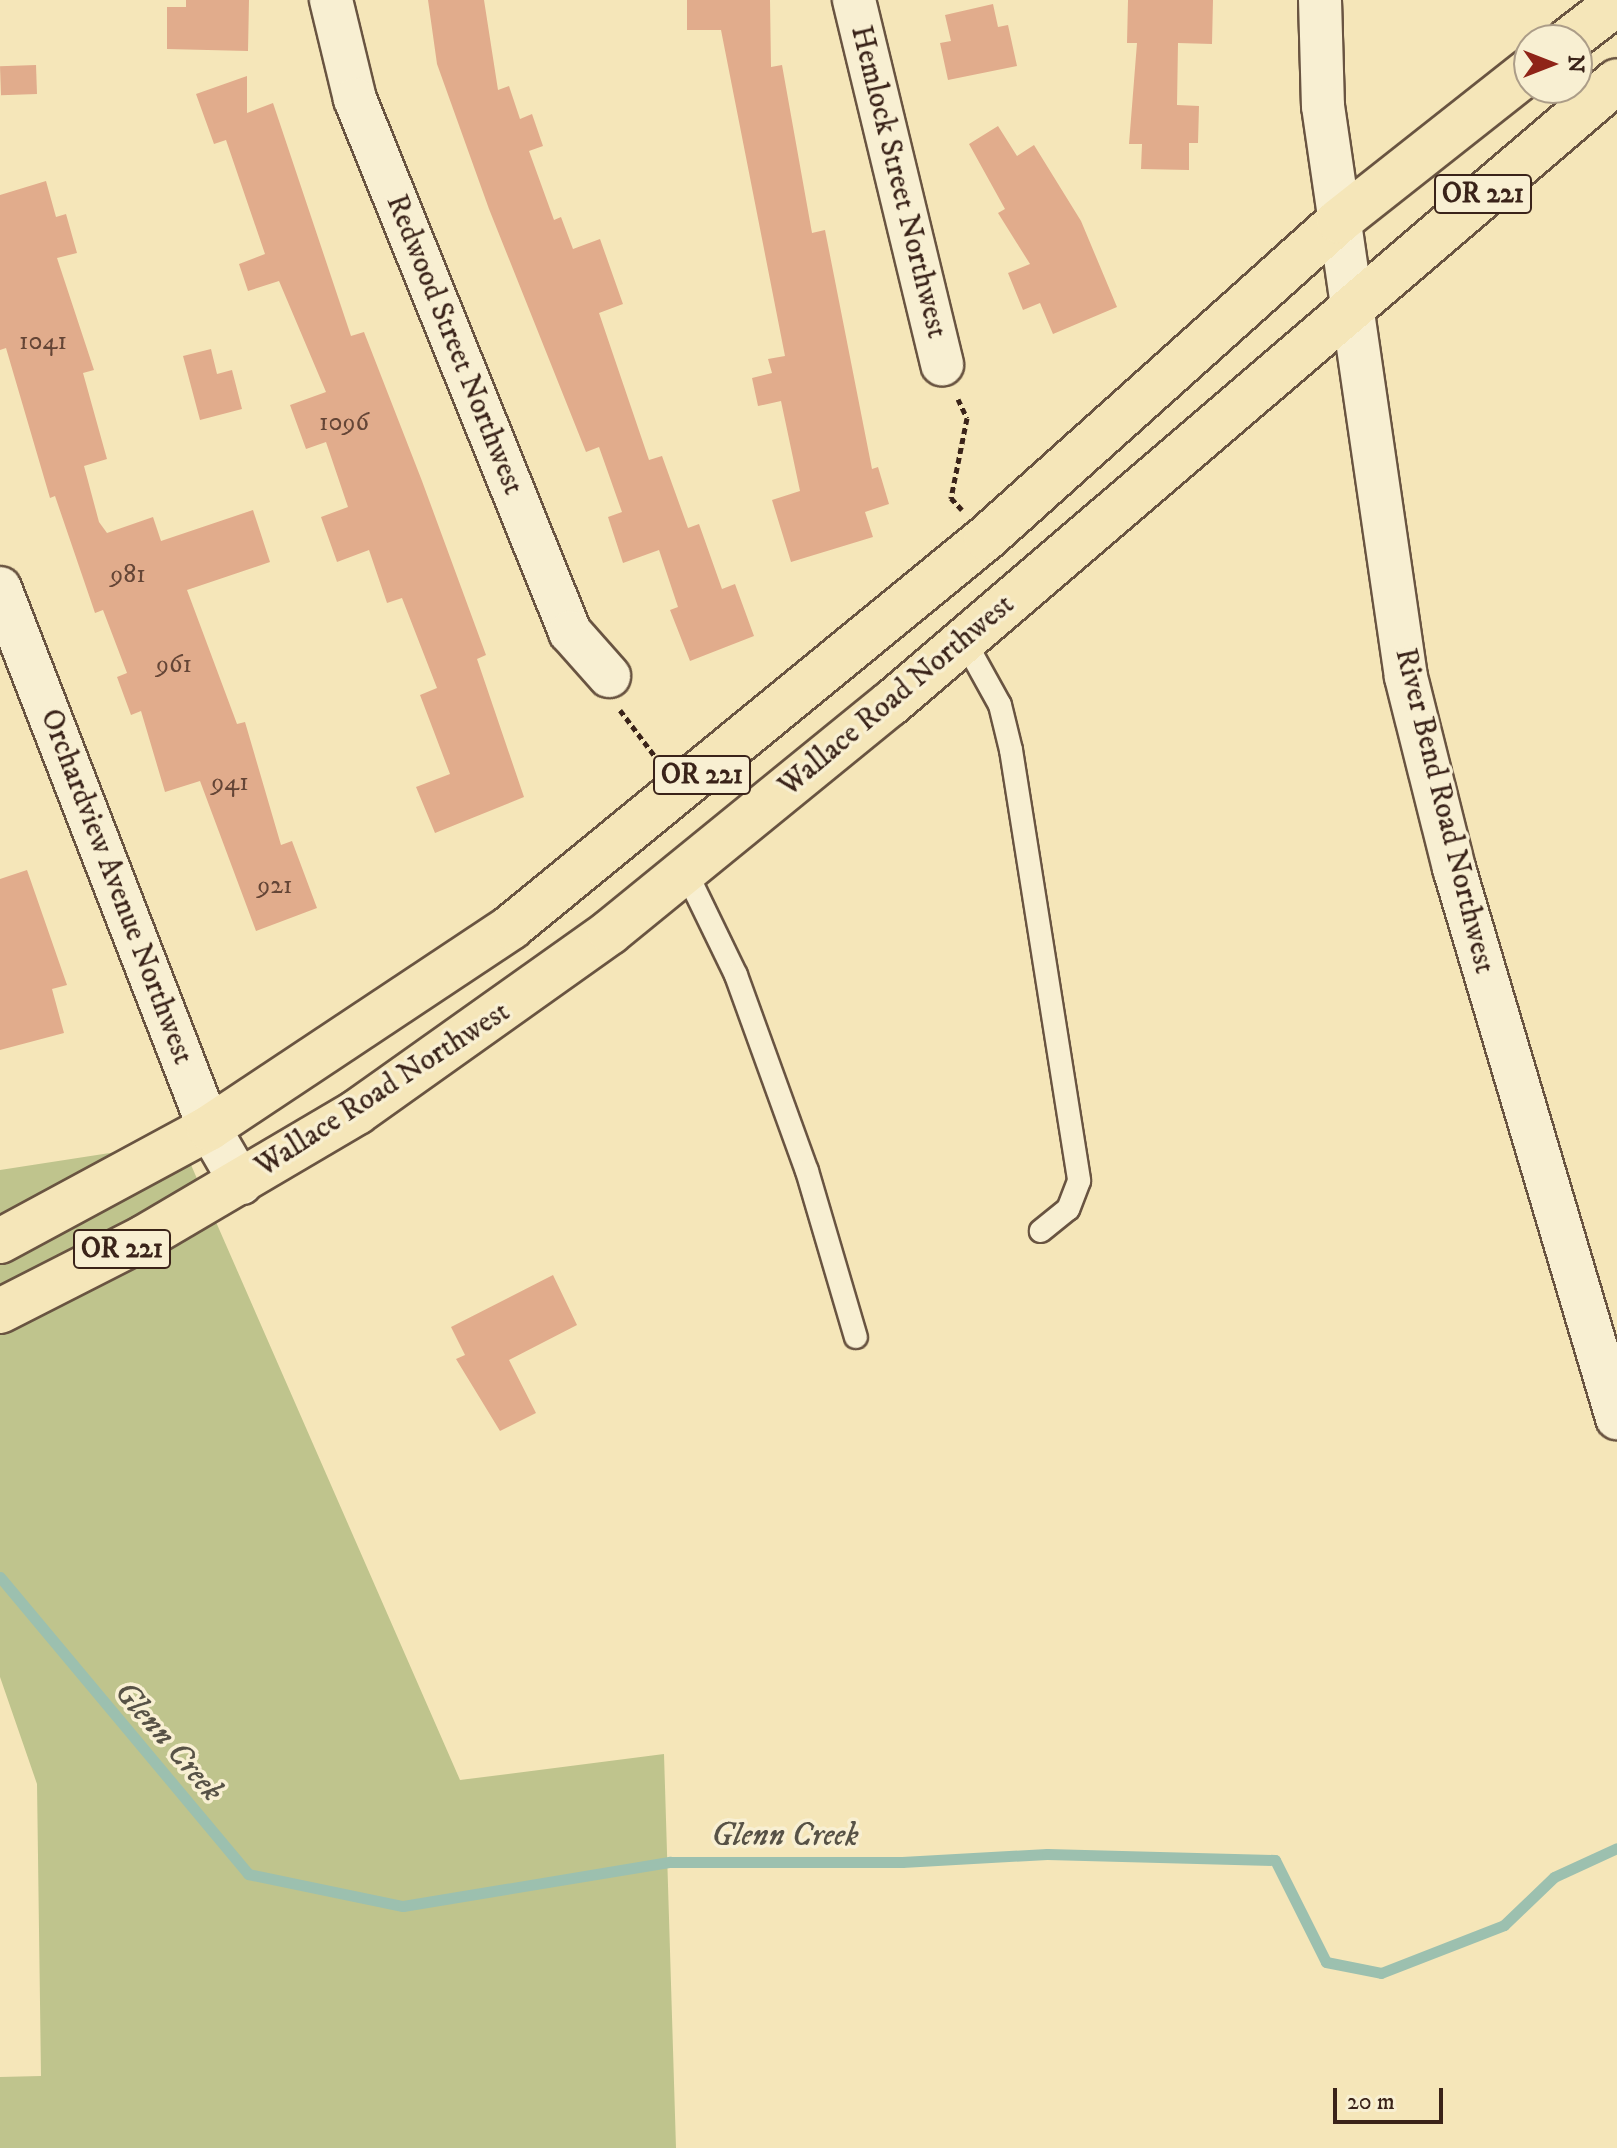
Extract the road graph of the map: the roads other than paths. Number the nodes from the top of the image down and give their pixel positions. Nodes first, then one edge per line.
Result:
1 (331, 0) edge
2 (854, 0) edge
3 (1320, 0) edge
4 (1617, 3) edge
5 (1590, 24) edge
6 (1617, 81) edge
7 (1513, 84) edge
8 (1339, 221) junction
9 (1350, 306) junction
10 (942, 365) road end
11 (0, 588) edge
12 (964, 640) junction
13 (609, 676) road end
14 (686, 872) junction
15 (209, 1128) junction
16 (241, 1183) junction
17 (1041, 1231) dead end
18 (0, 1241) edge
19 (0, 1311) edge
20 (856, 1337) dead end
21 (1617, 1418) edge

1 - 13 street, Redwood Street Northwest
2 - 10 street, Hemlock Street Northwest
3 - 8 street, River Bend Road Northwest
4 - 5 main road
6 - 9 main road, Wallace Road Northwest / OR 221
7 - 8 main road, Wallace Road Northwest / OR 221
8 - 9 street, River Bend Road Northwest
8 - 15 main road, Wallace Road Northwest / OR 221
9 - 12 main road, Wallace Road Northwest / OR 221
9 - 21 street, River Bend Road Northwest
11 - 15 street, Orchardview Avenue Northwest
12 - 14 main road, Wallace Road Northwest / OR 221
12 - 17 lane
14 - 16 main road, Wallace Road Northwest / OR 221
14 - 20 lane
15 - 16 street, Orchardview Avenue Northwest
15 - 18 main road, Wallace Road Northwest / OR 221
16 - 19 main road, Wallace Road Northwest / OR 221

